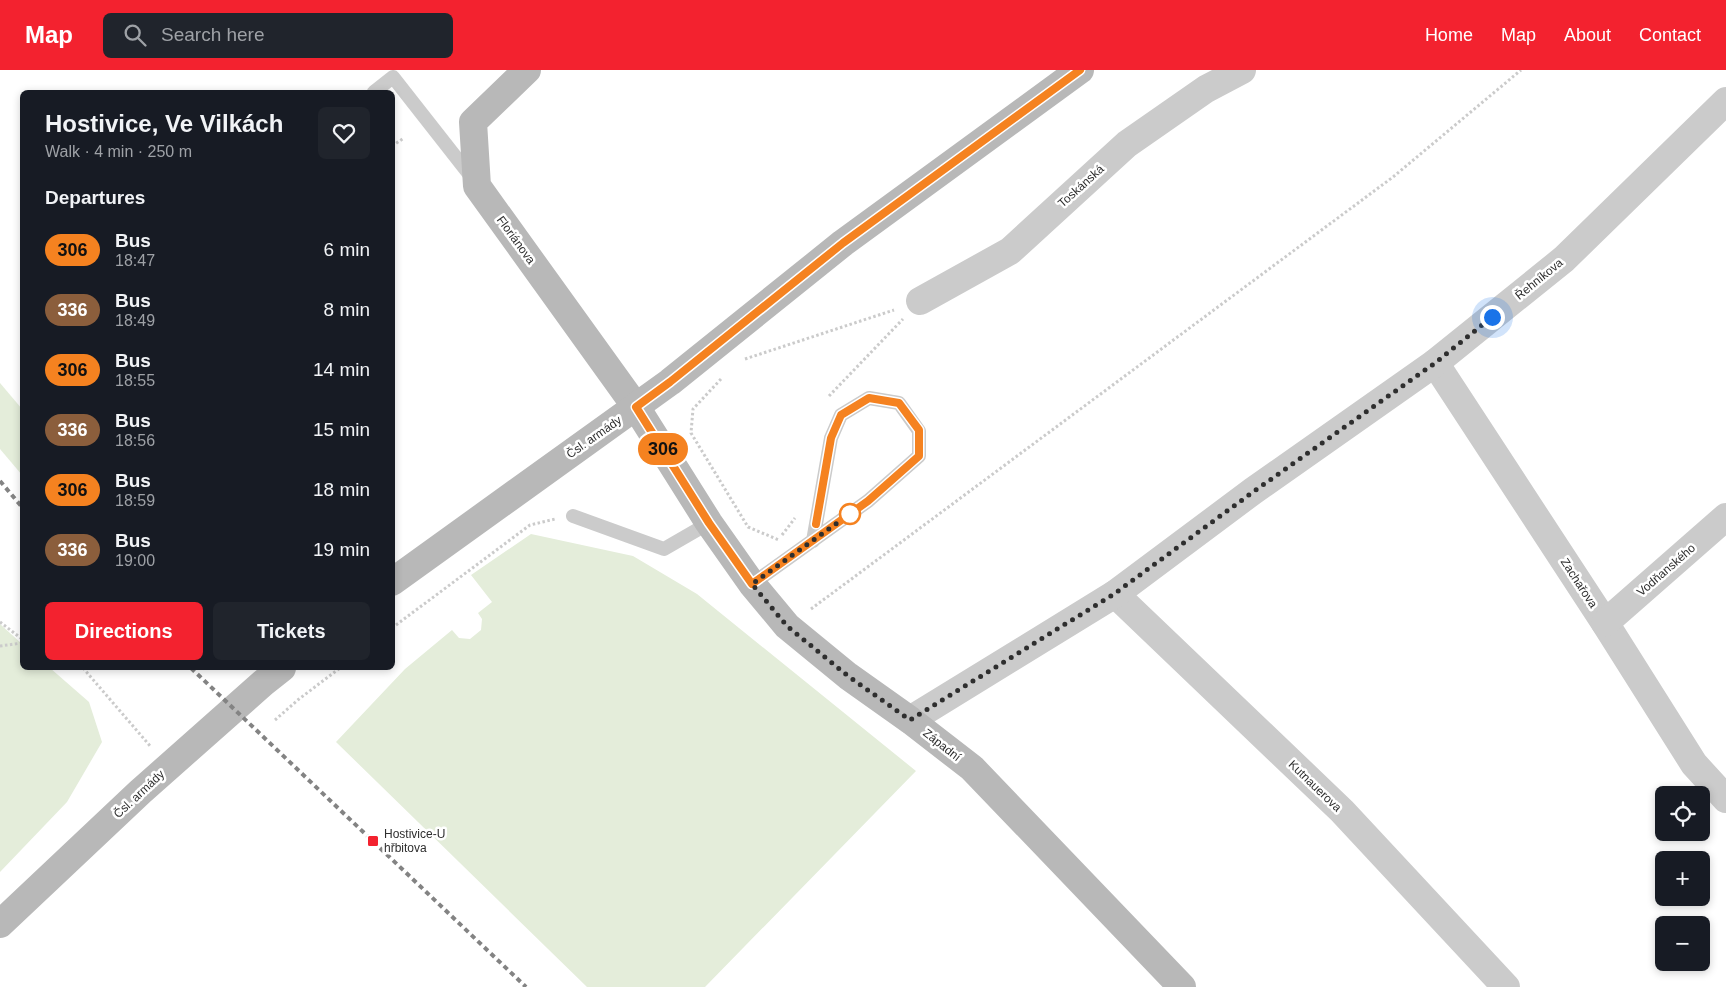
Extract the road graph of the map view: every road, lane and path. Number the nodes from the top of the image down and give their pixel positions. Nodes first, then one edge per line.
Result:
1 (527, 70) edge
2 (1080, 70) edge
3 (1242, 70) edge
4 (1521, 70) edge
5 (398, 74) edge
6 (377, 90) edge
7 (1726, 101) edge
8 (404, 138) dead end
9 (395, 144) edge
10 (477, 184) junction
11 (920, 301) junction
12 (720, 342) junction
13 (1435, 363) junction
14 (725, 375) dead end
15 (823, 402) dead end
16 (636, 407) junction
17 (799, 512) dead end
18 (573, 516) joint
19 (1726, 517) edge
20 (709, 523) junction
21 (813, 541) junction
22 (395, 580) edge
23 (752, 584) junction
24 (1114, 594) junction
25 (0, 622) edge
26 (1605, 623) junction
27 (395, 626) edge
28 (787, 626) junction
29 (20, 639) edge
30 (20, 641) edge
31 (0, 646) edge
32 (85, 670) edge
33 (280, 670) edge
34 (337, 670) edge
35 (275, 720) dead end
36 (910, 720) junction
37 (168, 767) junction
38 (1726, 799) edge
39 (0, 924) edge
40 (1182, 987) edge
41 (1506, 987) edge

1 - 10 main road, Floriánova
2 - 12 main road, Čsl. armády
3 - 11 street, Toskánská
4 - 28 path
5 - 6 lane
5 - 10 lane
7 - 13 street, Řehníkova
8 - 9 path
10 - 16 main road, Floriánova
11 - 12 path
11 - 15 path
12 - 16 main road, Čsl. armády
13 - 24 street, Řehníkova
13 - 26 street, Zachařova
14 - 17 path
16 - 20 main road, Západní
16 - 22 main road, Čsl. armády
18 - 20 lane
18 - 27 path
19 - 26 street, Vodňanského
20 - 23 main road, Západní
21 - 21 lane
21 - 23 lane
23 - 28 main road, Západní
24 - 36 street, Řehníkova
24 - 41 street, Kutnauerova
25 - 29 path
26 - 38 street, Zachařova
28 - 36 main road, Západní
30 - 31 path
32 - 37 path
33 - 37 main road, Čsl. armády
34 - 35 path
36 - 40 main road, Západní
37 - 39 main road, Čsl. armády

